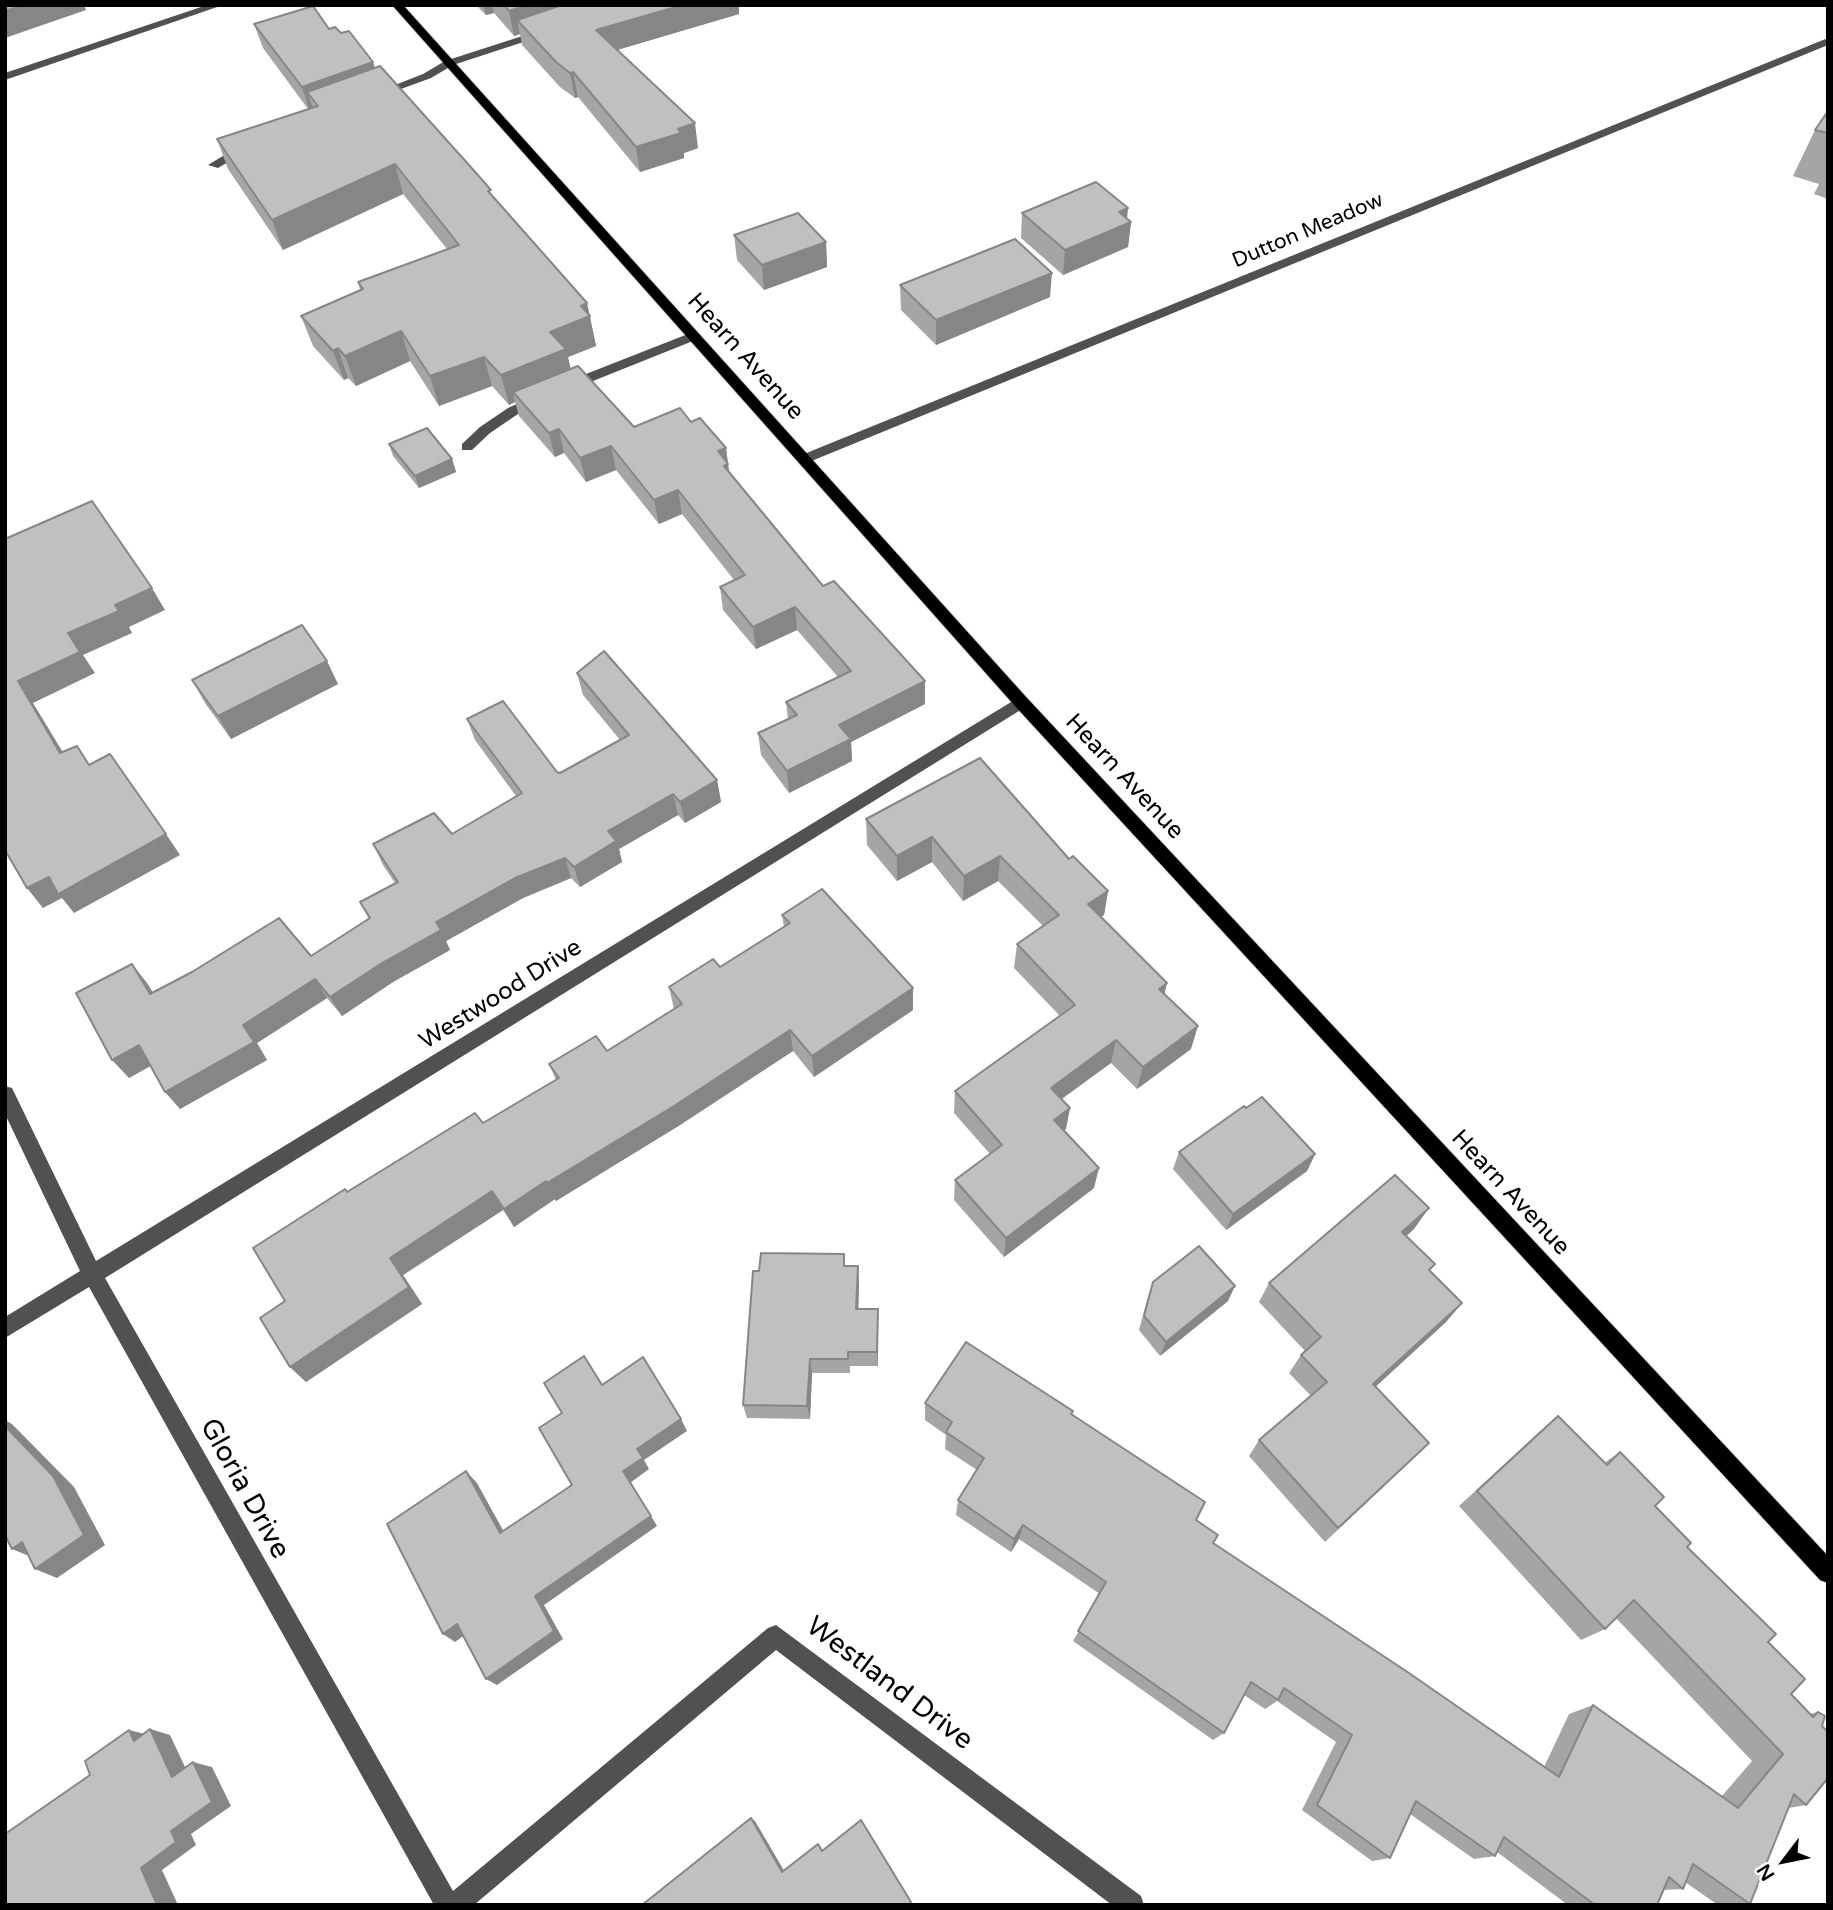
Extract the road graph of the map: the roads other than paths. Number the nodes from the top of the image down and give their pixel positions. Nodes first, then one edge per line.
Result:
1 (218, 5) edge
2 (397, 5) edge
3 (551, 30) edge
4 (1828, 41) edge
5 (449, 63) junction
6 (5, 77) edge
7 (364, 99) edge
8 (251, 145) edge
9 (214, 165) edge
10 (694, 336) junction
11 (467, 447) dead end
12 (804, 459) junction
13 (1021, 702) junction
14 (5, 1094) edge
15 (93, 1276) junction
16 (5, 1328) edge
17 (1828, 1572) edge
18 (446, 1905) edge
19 (456, 1905) edge
20 (1132, 1905) edge

1 - 6 street
2 - 5 main road, Hearn Avenue
3 - 5 street
4 - 12 street, Dutton Meadow
5 - 7 street
5 - 10 main road, Hearn Avenue
8 - 9 street
10 - 11 street
10 - 12 main road, Hearn Avenue
12 - 13 main road, Hearn Avenue
13 - 15 street, Westwood Drive
13 - 17 main road, Hearn Avenue
14 - 15 street, Gloria Drive
15 - 16 street, Westwood Drive
15 - 18 street, Gloria Drive
19 - 20 street, Westland Drive

